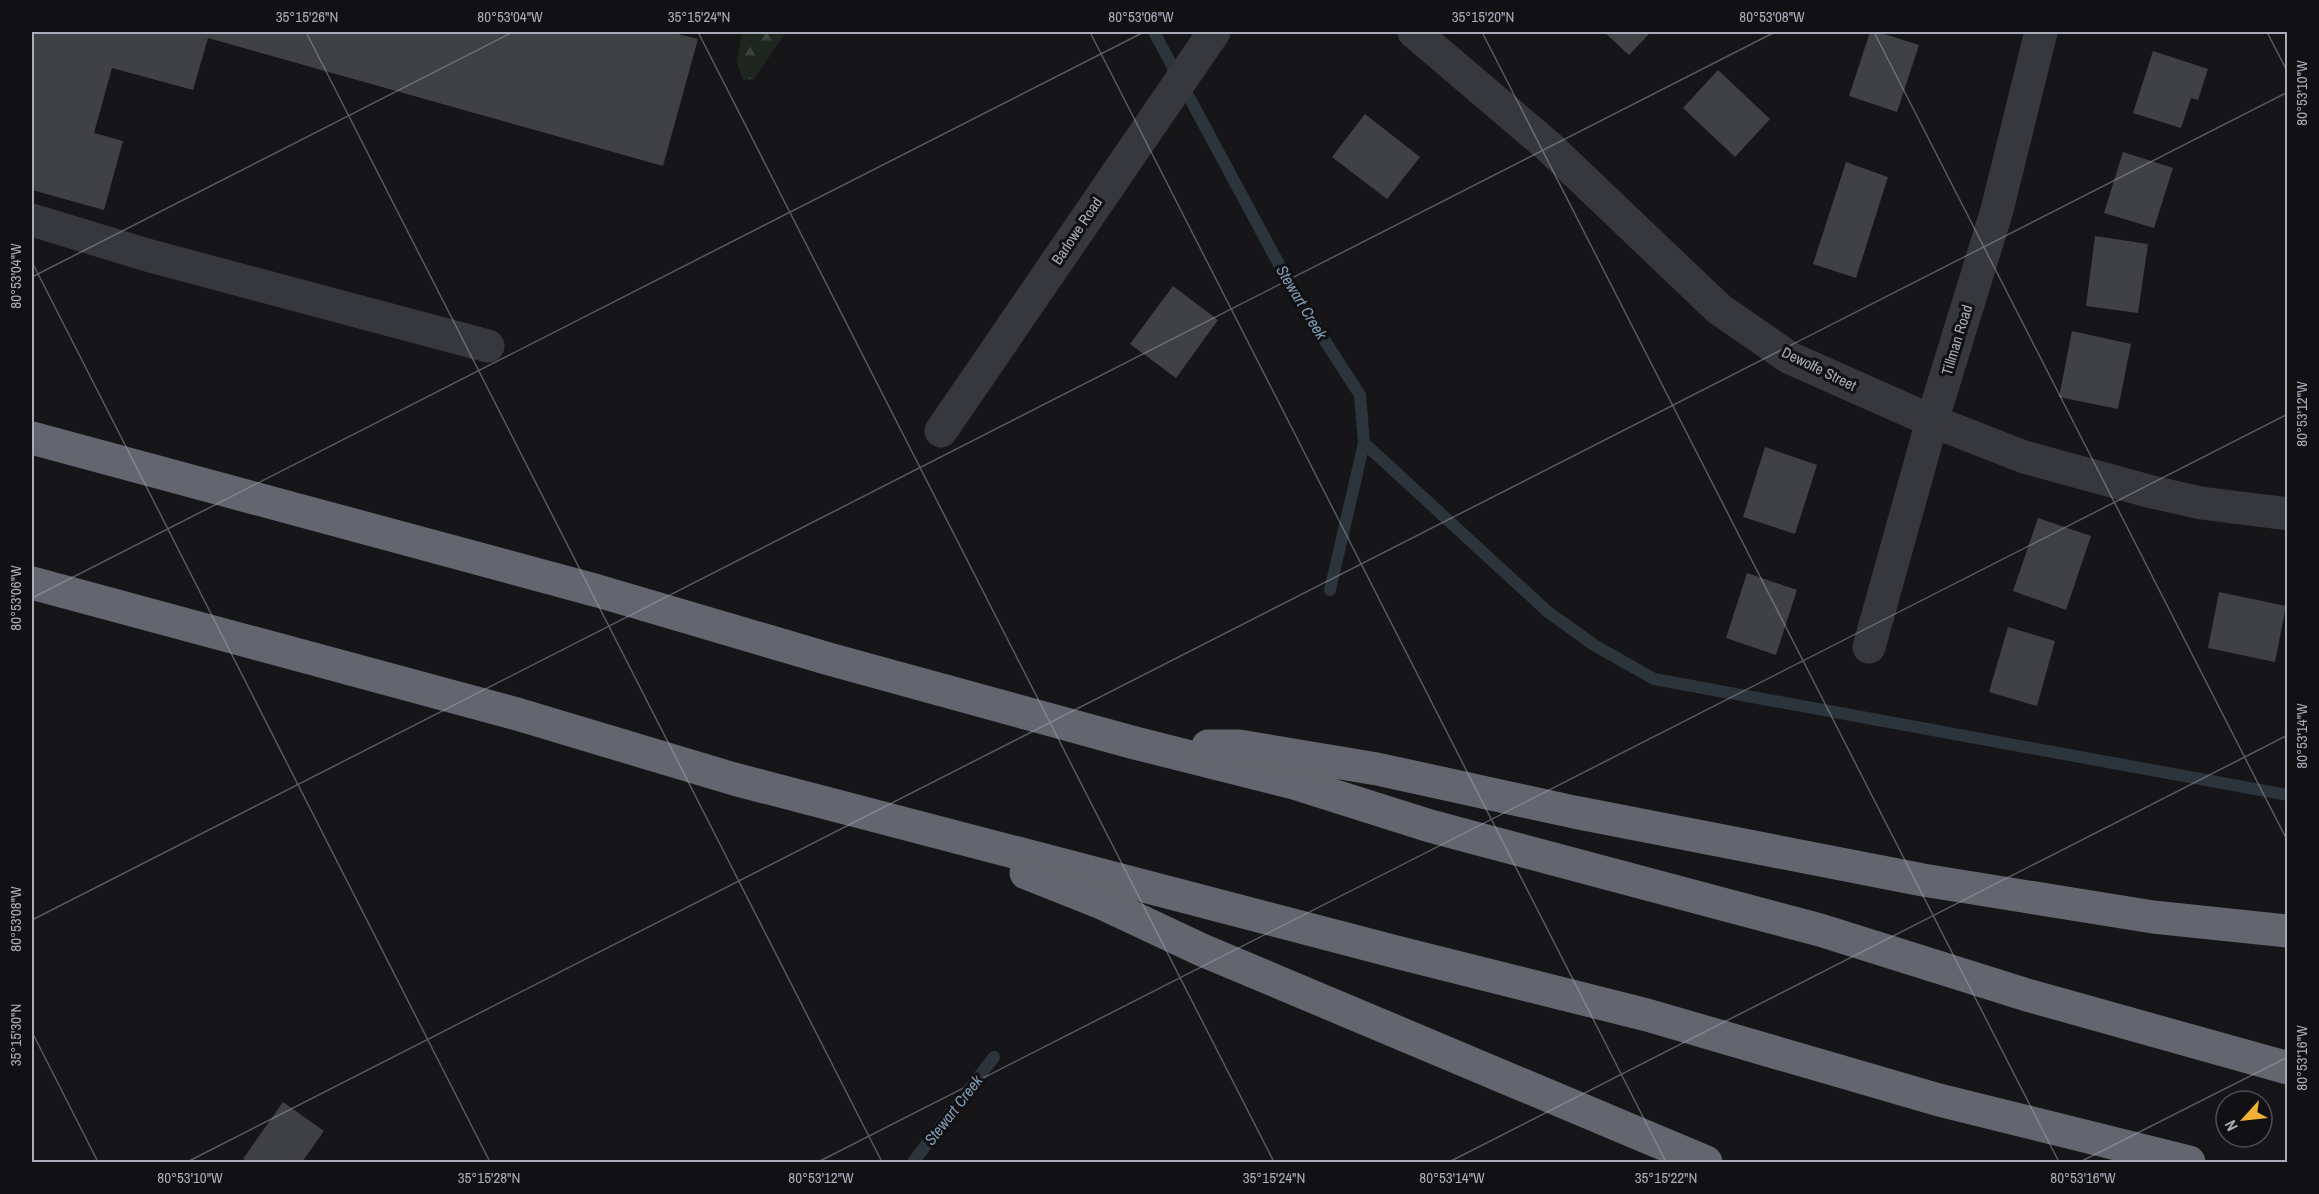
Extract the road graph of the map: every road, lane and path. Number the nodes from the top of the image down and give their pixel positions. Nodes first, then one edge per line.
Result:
1 (1414, 32) edge
2 (2041, 32) edge
3 (1207, 41) edge
4 (32, 220) edge
5 (488, 346) dead end
6 (1932, 421) junction
7 (941, 430) dead end
8 (32, 438) edge
9 (2288, 514) edge
10 (32, 583) edge
11 (1869, 647) dead end
12 (1135, 743) junction
13 (905, 823) junction
14 (2288, 932) edge
15 (2288, 1068) edge
16 (1706, 1162) edge
17 (2189, 1162) edge

1 - 6 street, Dewolfe Street
2 - 6 street, Tillman Road
3 - 7 street, Barlowe Road
4 - 5 street
6 - 9 street, Dewolfe Street
6 - 11 street, Tillman Road
8 - 12 highway
10 - 13 highway
12 - 14 highway
12 - 15 highway
13 - 16 highway
13 - 17 highway

